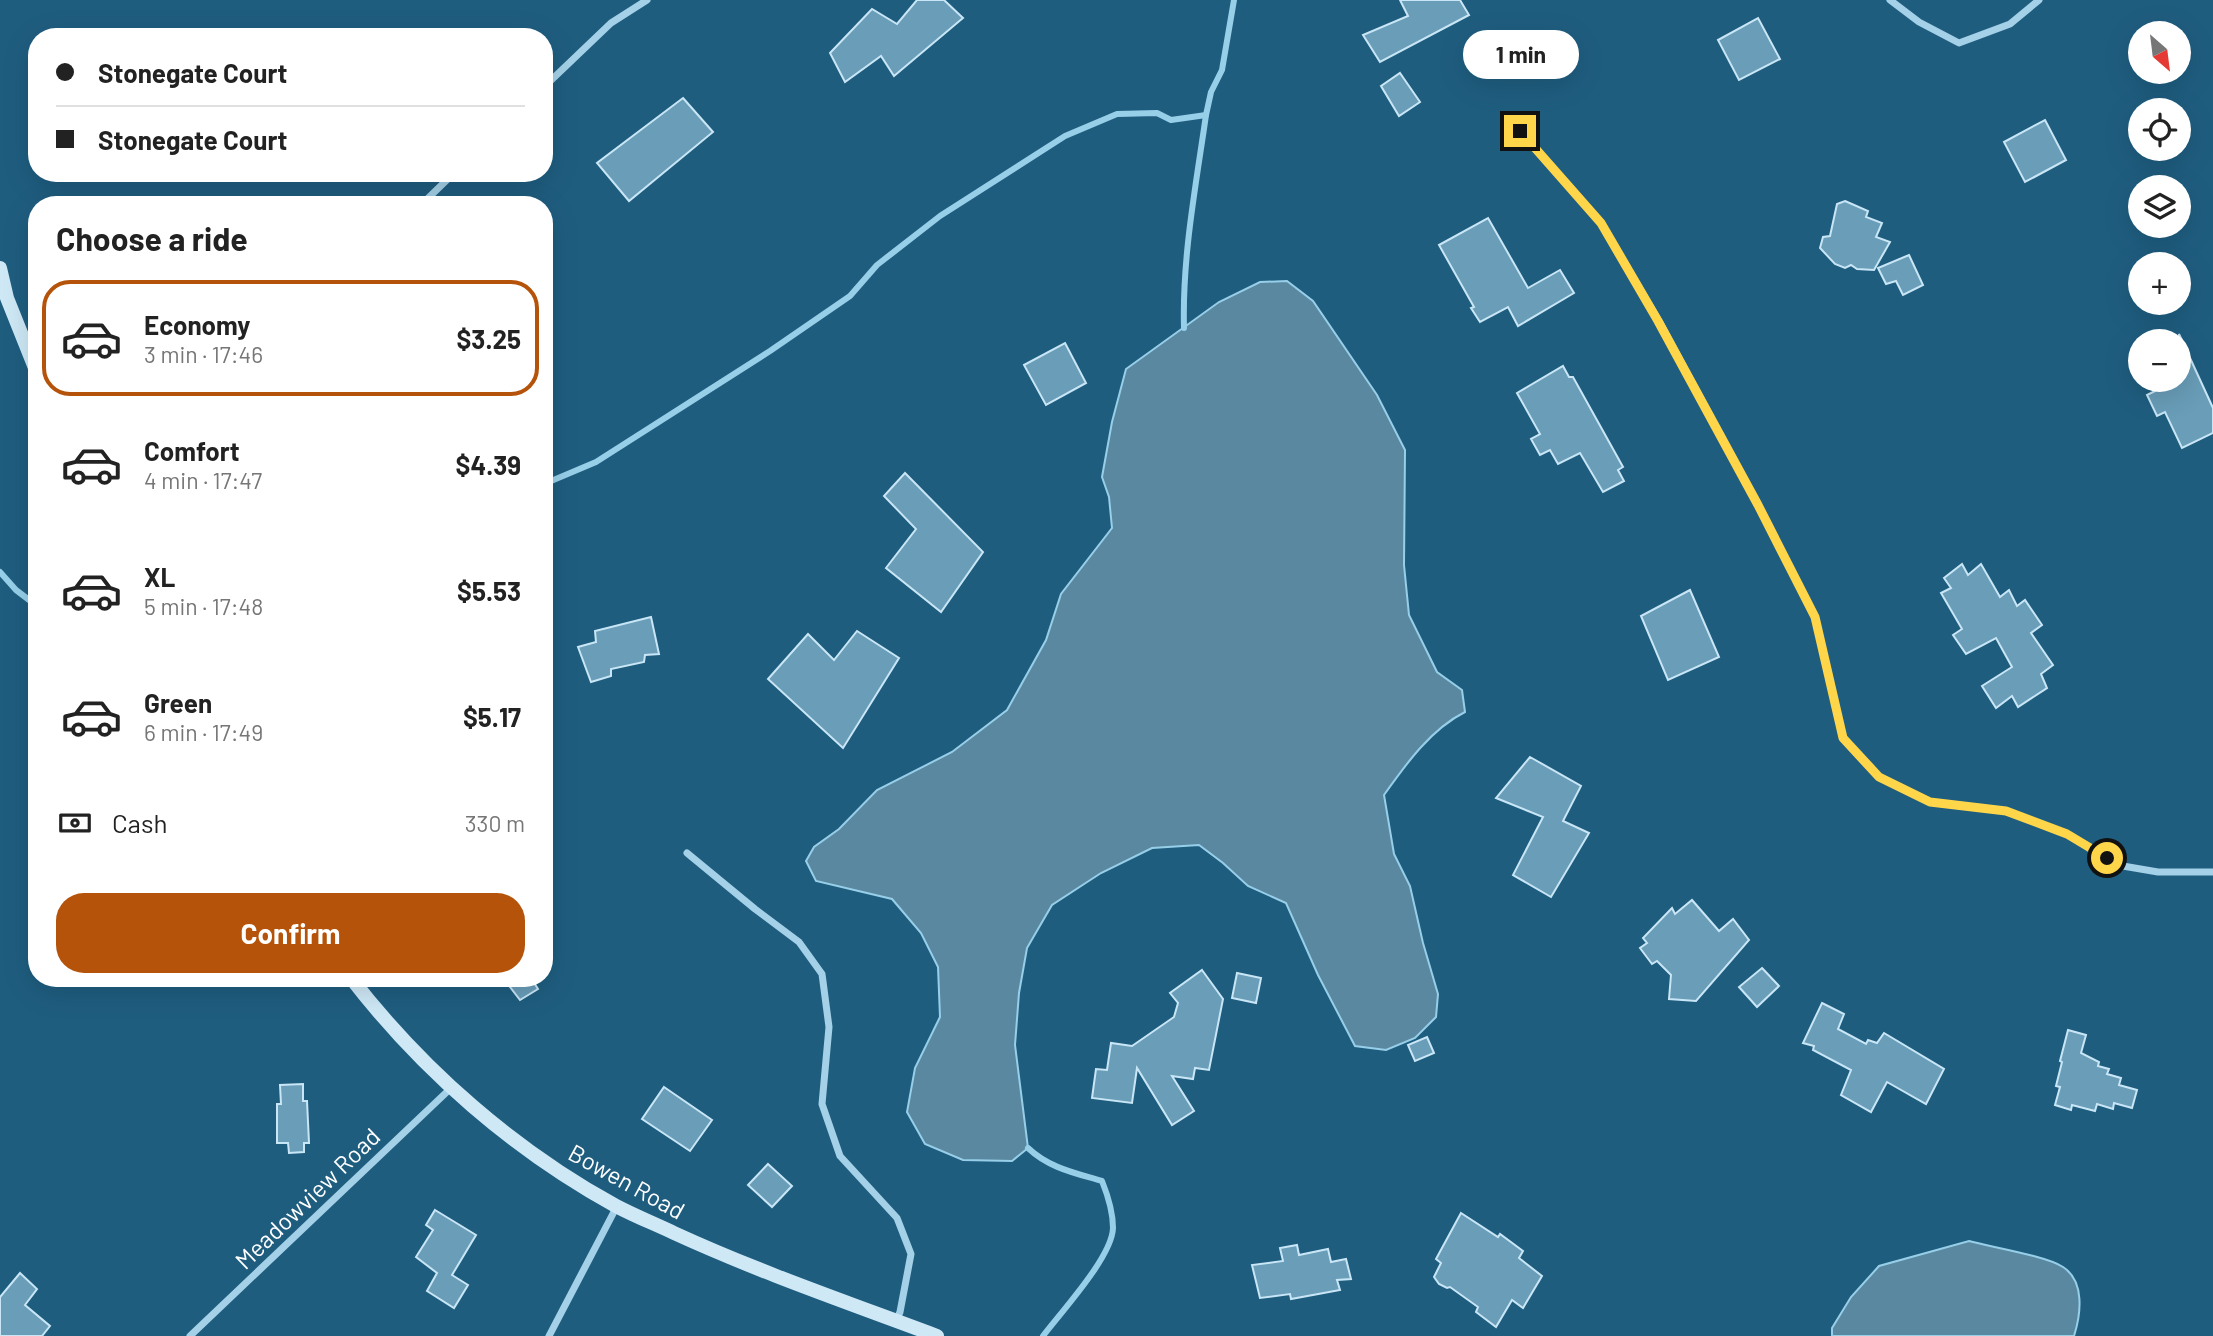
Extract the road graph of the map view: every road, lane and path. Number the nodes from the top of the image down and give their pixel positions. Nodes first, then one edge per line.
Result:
1 (647, 0) edge
2 (1889, 0) edge
3 (2039, 0) edge
4 (553, 78) edge
5 (1520, 131) dead end
6 (445, 182) edge
7 (430, 196) edge
8 (0, 268) edge
9 (28, 350) edge
10 (687, 853) dead end
11 (2213, 872) edge
12 (359, 987) edge
13 (451, 1088) junction
14 (617, 1206) junction
15 (897, 1321) junction
16 (190, 1336) edge
17 (550, 1336) edge
18 (937, 1336) edge

1 - 4 street
2 - 3 street
5 - 11 street
6 - 7 street
8 - 9 street
10 - 15 street
12 - 13 street, Bowen Road
13 - 14 street, Bowen Road
13 - 16 street, Meadowview Road
14 - 15 street, Bowen Road
14 - 17 street
15 - 18 street, Bowen Road

